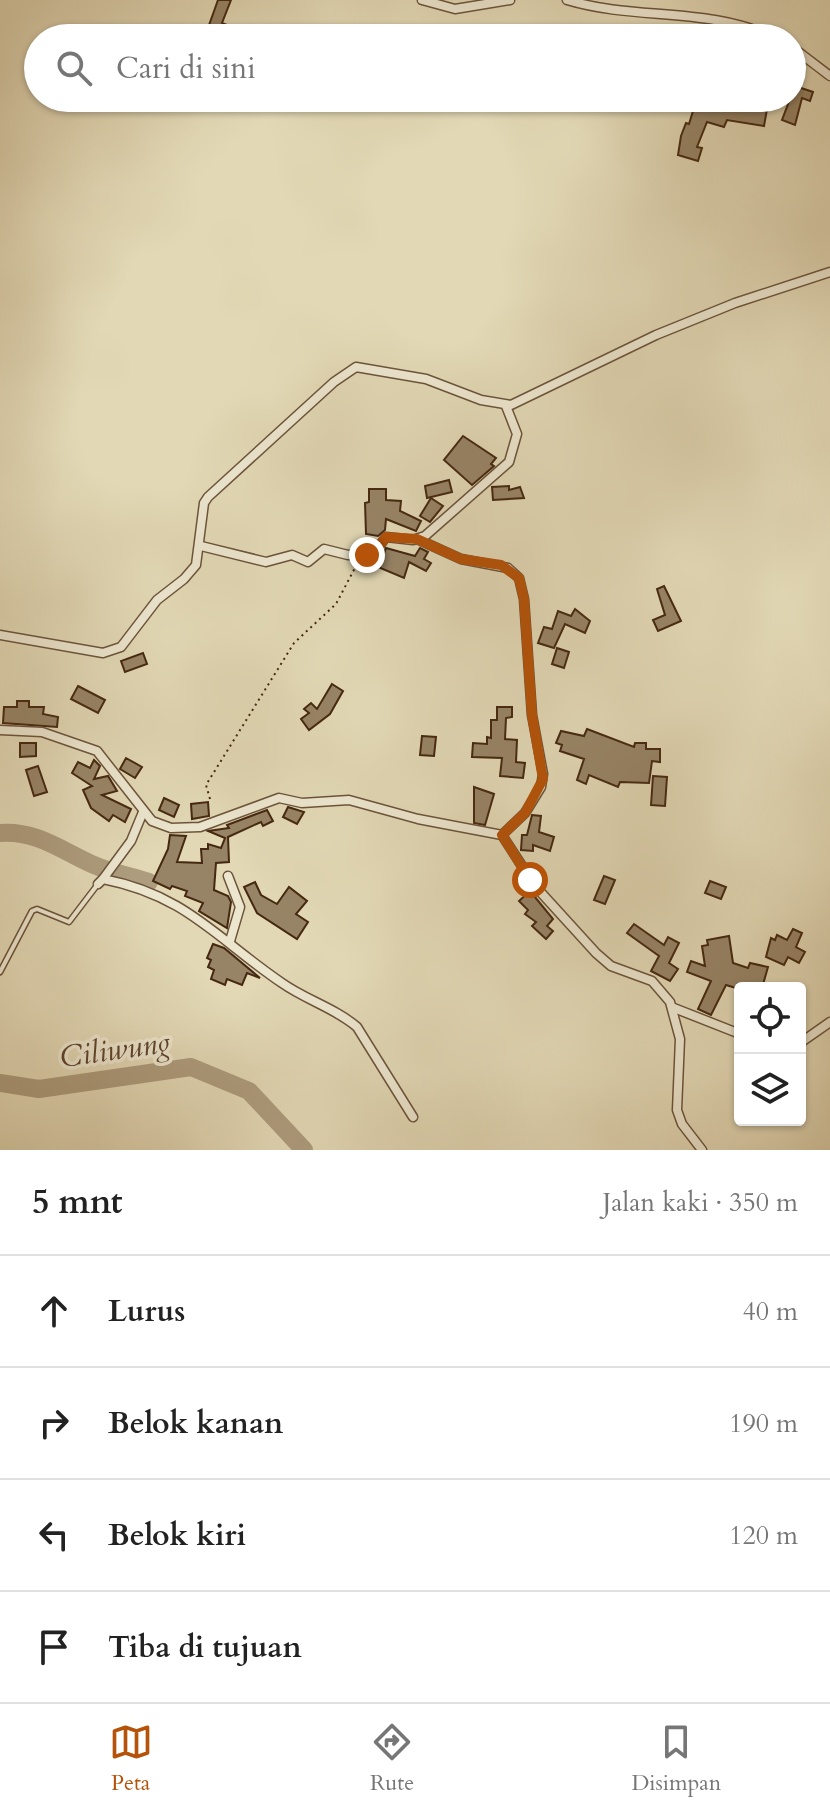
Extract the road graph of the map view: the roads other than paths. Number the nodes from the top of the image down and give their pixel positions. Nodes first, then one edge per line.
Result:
1 (422, 0) edge
2 (510, 0) edge
3 (567, 0) edge
4 (730, 24) edge
5 (806, 58) edge
6 (830, 76) edge
7 (830, 272) edge
8 (506, 406) junction
9 (417, 539) junction
10 (201, 546) junction
11 (0, 635) edge
12 (0, 730) edge
13 (143, 812) junction
14 (502, 835) junction
15 (228, 876) dead end
16 (104, 877) junction
17 (233, 937) junction
18 (0, 972) edge
19 (674, 1008) junction
20 (830, 1022) edge
21 (734, 1032) edge
22 (806, 1039) edge
23 (413, 1117) dead end
24 (702, 1150) edge

1 - 2 street
3 - 4 street
5 - 6 street
7 - 8 street
8 - 9 street
8 - 10 street
9 - 10 street
9 - 14 street
10 - 11 street
12 - 13 street
13 - 14 street
13 - 16 street
14 - 19 street
15 - 17 street
16 - 17 street
16 - 18 lane
17 - 23 street
19 - 21 street
19 - 24 street
20 - 22 street

